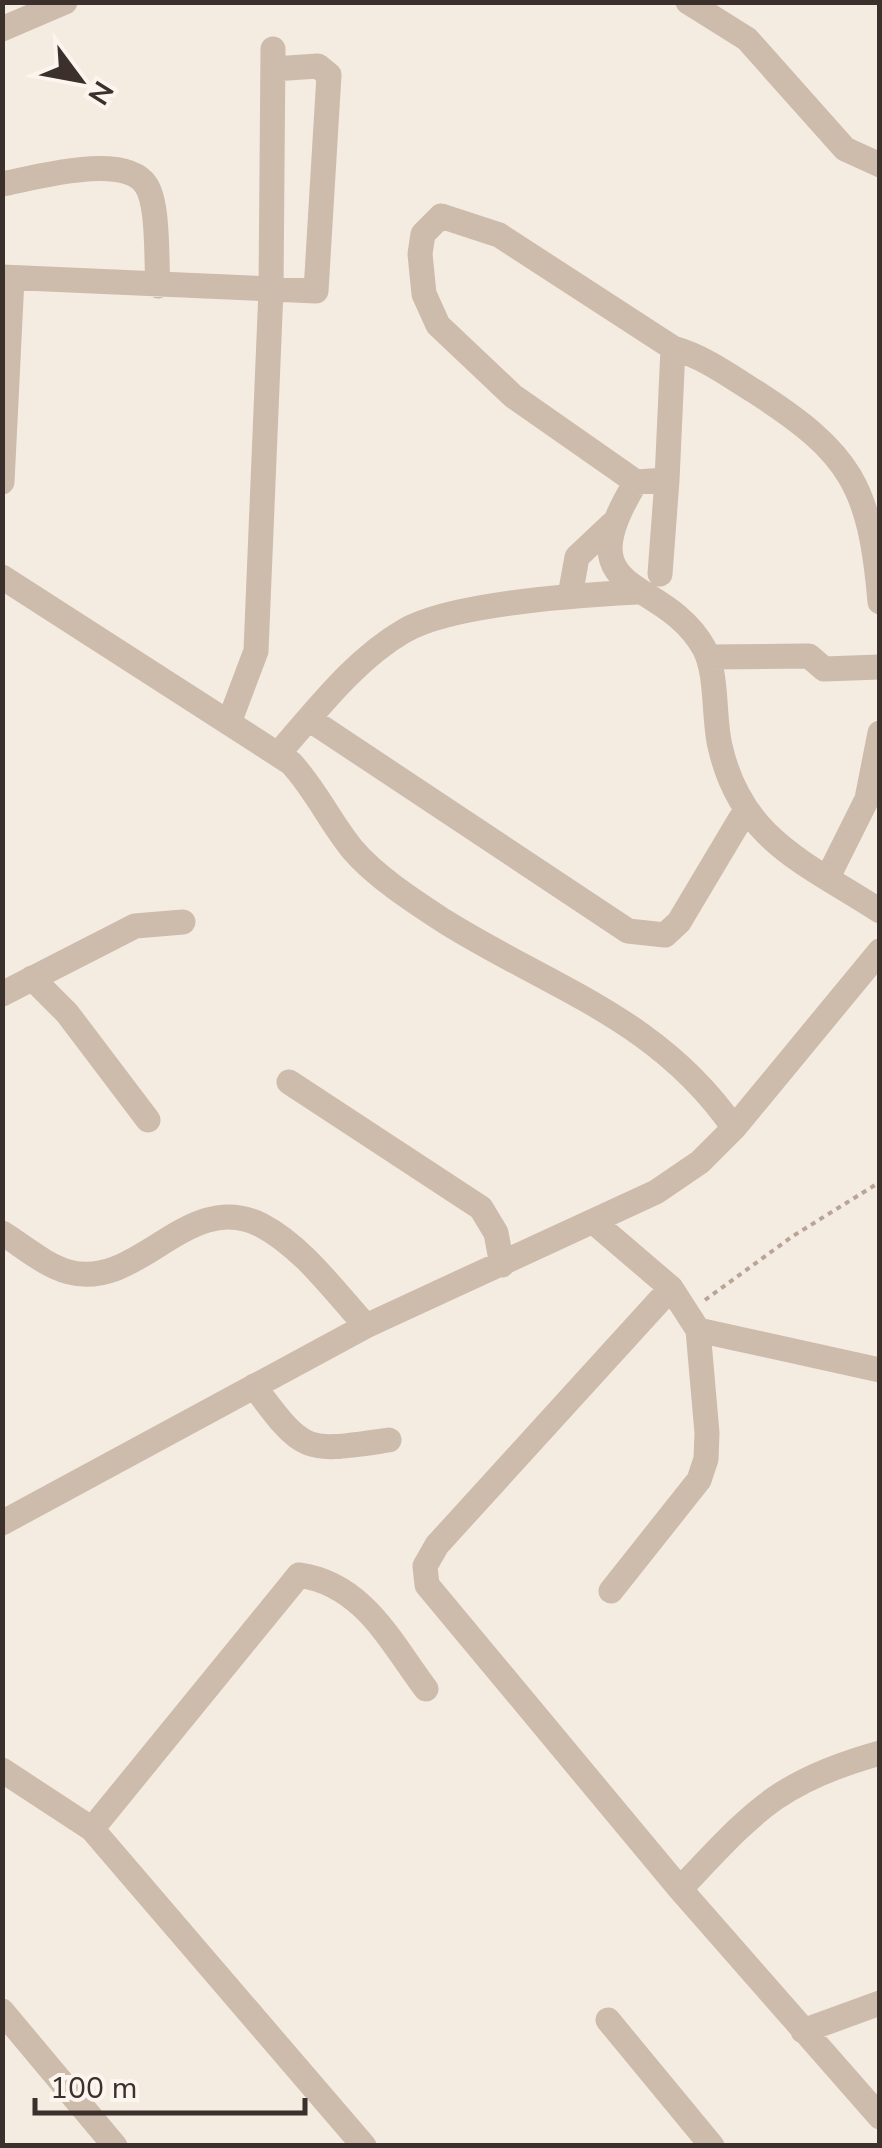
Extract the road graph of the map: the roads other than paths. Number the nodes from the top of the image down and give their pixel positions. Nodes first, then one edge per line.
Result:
1 (65, 2) edge
2 (688, 2) edge
3 (2, 29) edge
4 (880, 165) edge
5 (2, 184) edge
6 (7, 278) edge
7 (158, 286) junction
8 (271, 290) junction
9 (673, 348) junction
10 (668, 480) junction
11 (2, 482) edge
12 (636, 482) junction
13 (612, 524) junction
14 (660, 574) dead end
15 (2, 577) edge
16 (637, 592) junction
17 (570, 596) junction
18 (880, 602) edge
19 (709, 657) junction
20 (880, 667) edge
21 (309, 719) junction
22 (230, 720) junction
23 (880, 733) edge
24 (278, 754) junction
25 (744, 814) junction
26 (828, 877) junction
27 (880, 911) edge
28 (183, 922) dead end
29 (880, 951) edge
30 (32, 978) junction
31 (2, 994) edge
32 (289, 1082) dead end
33 (148, 1120) dead end
34 (734, 1128) junction
35 (596, 1223) junction
36 (2, 1234) edge
37 (502, 1265) junction
38 (671, 1288) junction
39 (694, 1321) junction
40 (366, 1326) junction
41 (880, 1370) edge
42 (254, 1386) junction
43 (388, 1440) dead end
44 (2, 1523) edge
45 (611, 1592) dead end
46 (426, 1689) dead end
47 (880, 1753) edge
48 (2, 1770) edge
49 (92, 1829) junction
50 (680, 1889) junction
51 (880, 2002) edge
52 (2, 2011) edge
53 (608, 2020) dead end
54 (803, 2030) junction
55 (880, 2118) edge
56 (364, 2145) edge
57 (115, 2146) edge
58 (712, 2146) edge

1 - 3 street
2 - 4 street
5 - 7 street
6 - 7 street
6 - 11 street
7 - 8 street
8 - 8 street
8 - 22 street
9 - 10 street
9 - 12 street
9 - 18 street
10 - 12 street
10 - 14 street
12 - 13 street
13 - 16 street
13 - 17 street
15 - 22 street
16 - 17 street
16 - 19 street
17 - 21 street
19 - 20 street
19 - 25 street
21 - 24 street
21 - 25 street
22 - 24 street
23 - 26 street
24 - 34 street
25 - 26 street
26 - 27 street
28 - 30 street
29 - 34 street
30 - 31 street
30 - 33 street
32 - 37 street
34 - 35 street
35 - 37 street
35 - 38 street
36 - 40 street
37 - 40 street
38 - 39 street
38 - 50 street
39 - 41 street
39 - 45 street
40 - 42 street
42 - 43 street
42 - 44 street
46 - 49 street
47 - 50 street
48 - 49 street
49 - 56 street
50 - 54 street
51 - 54 street
52 - 57 street
53 - 58 street
54 - 55 street

